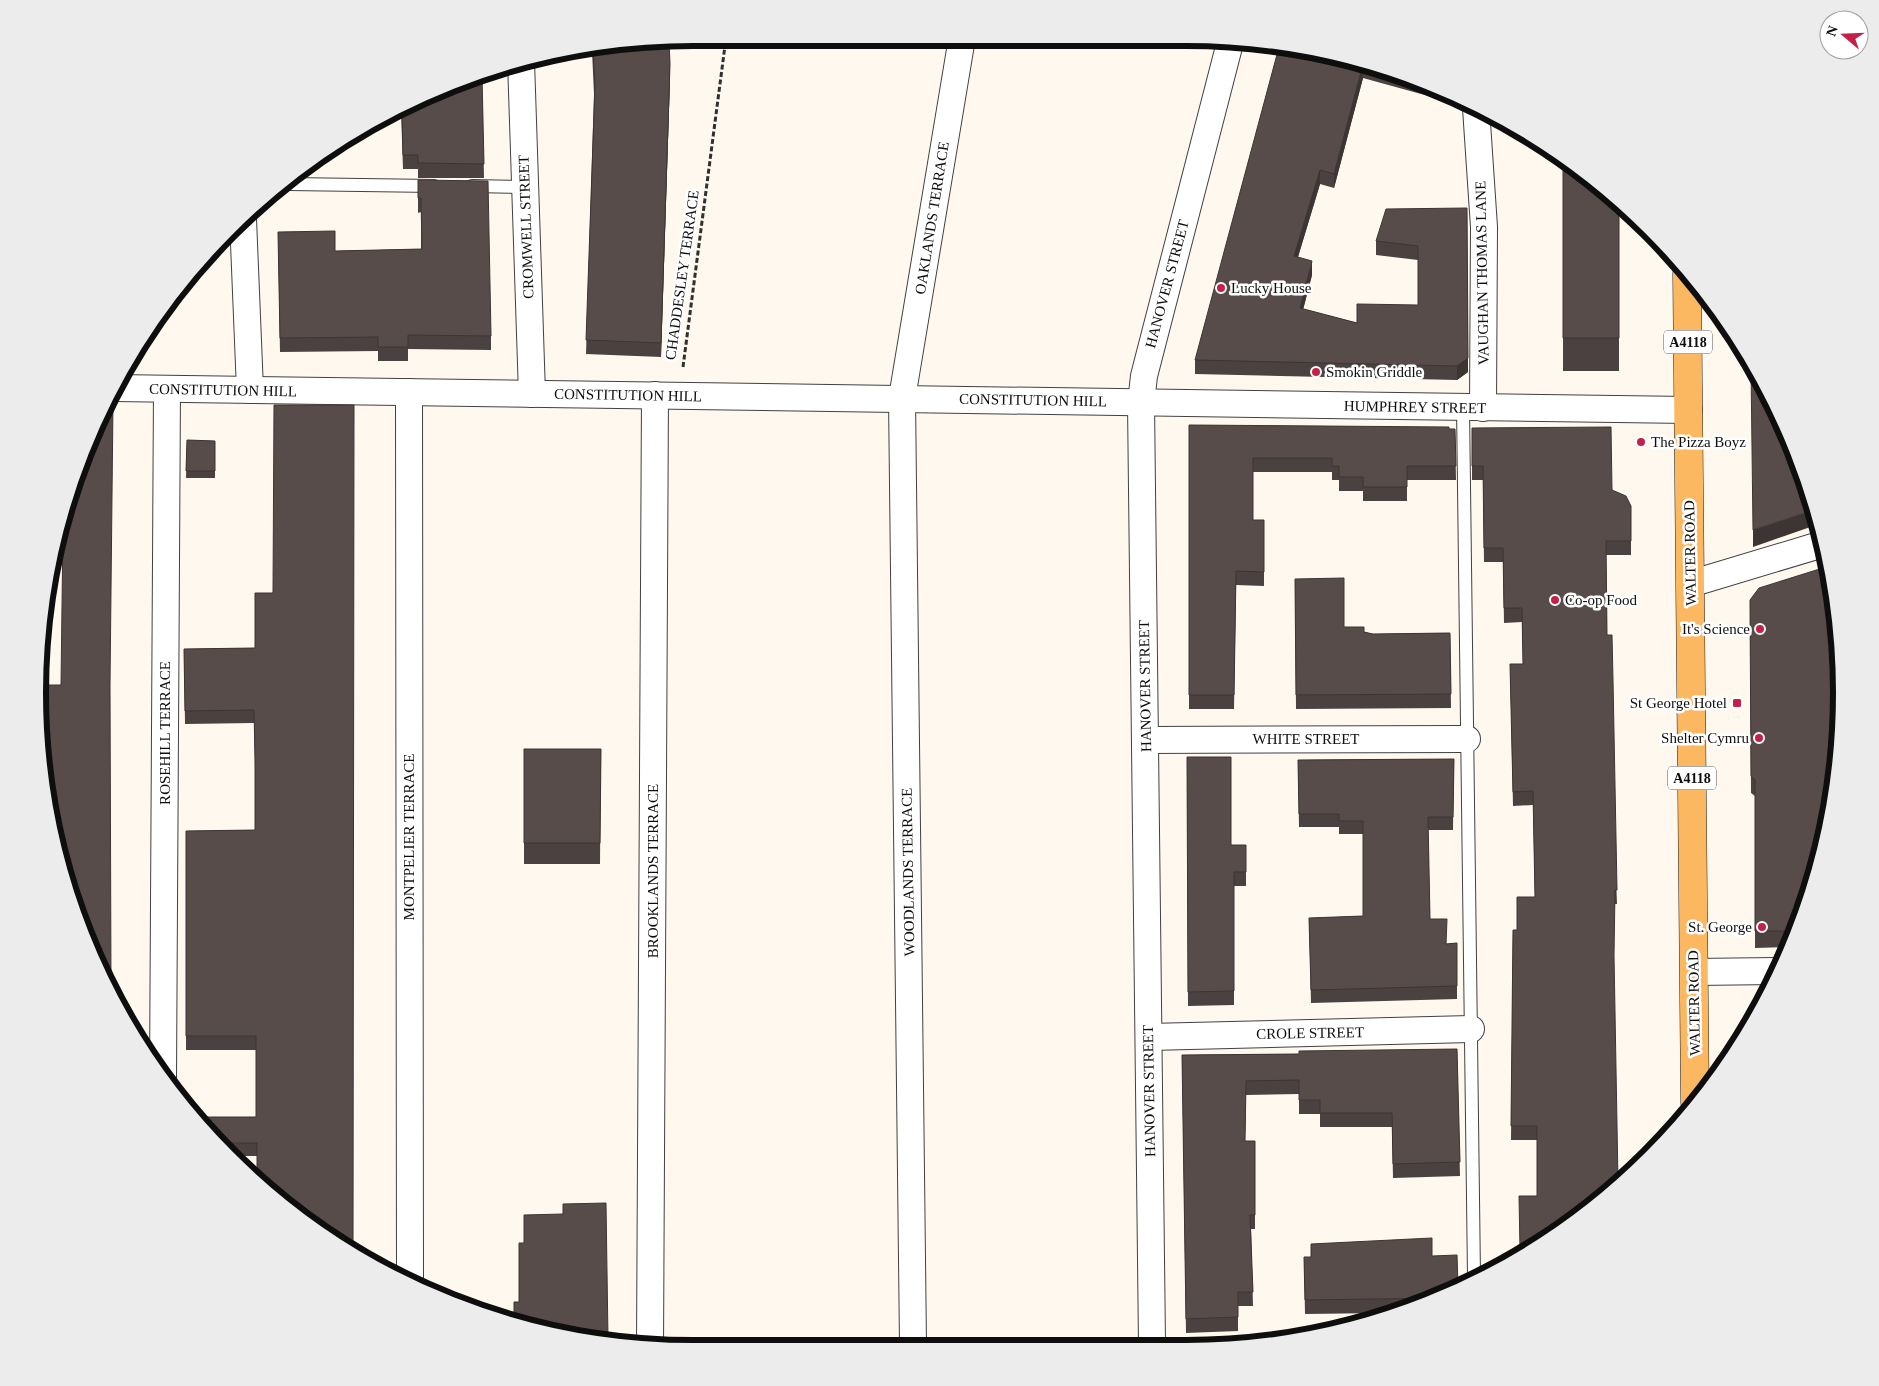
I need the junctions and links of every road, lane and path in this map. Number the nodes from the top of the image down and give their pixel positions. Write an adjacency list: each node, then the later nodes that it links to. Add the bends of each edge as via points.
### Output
1 (725, 46): 10 (path, CHADDESLEY TERRACE, via 683,368)
2 (961, 46): 17 (street, OAKLANDS TERRACE)
3 (1229, 48): 18 (street, HANOVER STREET, via 1144,376)
4 (520, 70): 7 (street, CROMWELL STREET)
5 (1476, 115): 19 (street, VAUGHAN THOMAS LANE, via 1484,227)
6 (294, 184): 7 (lane)
7 (525, 187): 15 (street, CROMWELL STREET)
8 (243, 229): 13 (street)
9 (1687, 285): 20 (main road, WALTER ROAD / A4118)
10 (674, 368)
11 (123, 388): 12 (street, CONSTITUTION HILL)
12 (166, 389): 13 (street, CONSTITUTION HILL); 29 (street, ROSEHILL TERRACE)
13 (250, 390): 14 (street, CONSTITUTION HILL)
14 (409, 392): 15 (street, CONSTITUTION HILL); 32 (street, MONTPELIER TERRACE)
15 (532, 394): 16 (street, CONSTITUTION HILL)
16 (655, 395): 17 (street, CONSTITUTION HILL); 33 (street, BROOKLANDS TERRACE)
17 (902, 398): 18 (street, CONSTITUTION HILL); 34 (street, WOODLANDS TERRACE)
18 (1142, 403): 19 (street, HUMPHREY STREET); 24 (street, HANOVER STREET)
19 (1473, 408): 20 (street, HUMPHREY STREET); 23 (lane)
20 (1689, 410): 22 (main road, WALTER ROAD / A4118)
21 (1815, 546): 22 (street)
22 (1690, 584): 26 (main road, WALTER ROAD / A4118)
23 (1467, 739): 24 (street, WHITE STREET); 27 (lane)
24 (1145, 740): 28 (street, HANOVER STREET)
25 (1770, 971): 26 (street)
26 (1694, 972): 30 (main road, WALTER ROAD / A4118)
27 (1471, 1029): 28 (street, CROLE STREET); 31 (lane)
28 (1149, 1037): 35 (street, HANOVER STREET)
29 (163, 1063)
30 (1696, 1091)
31 (1474, 1272)
32 (410, 1274)
33 (650, 1338)
34 (913, 1340)
35 (1152, 1340)

